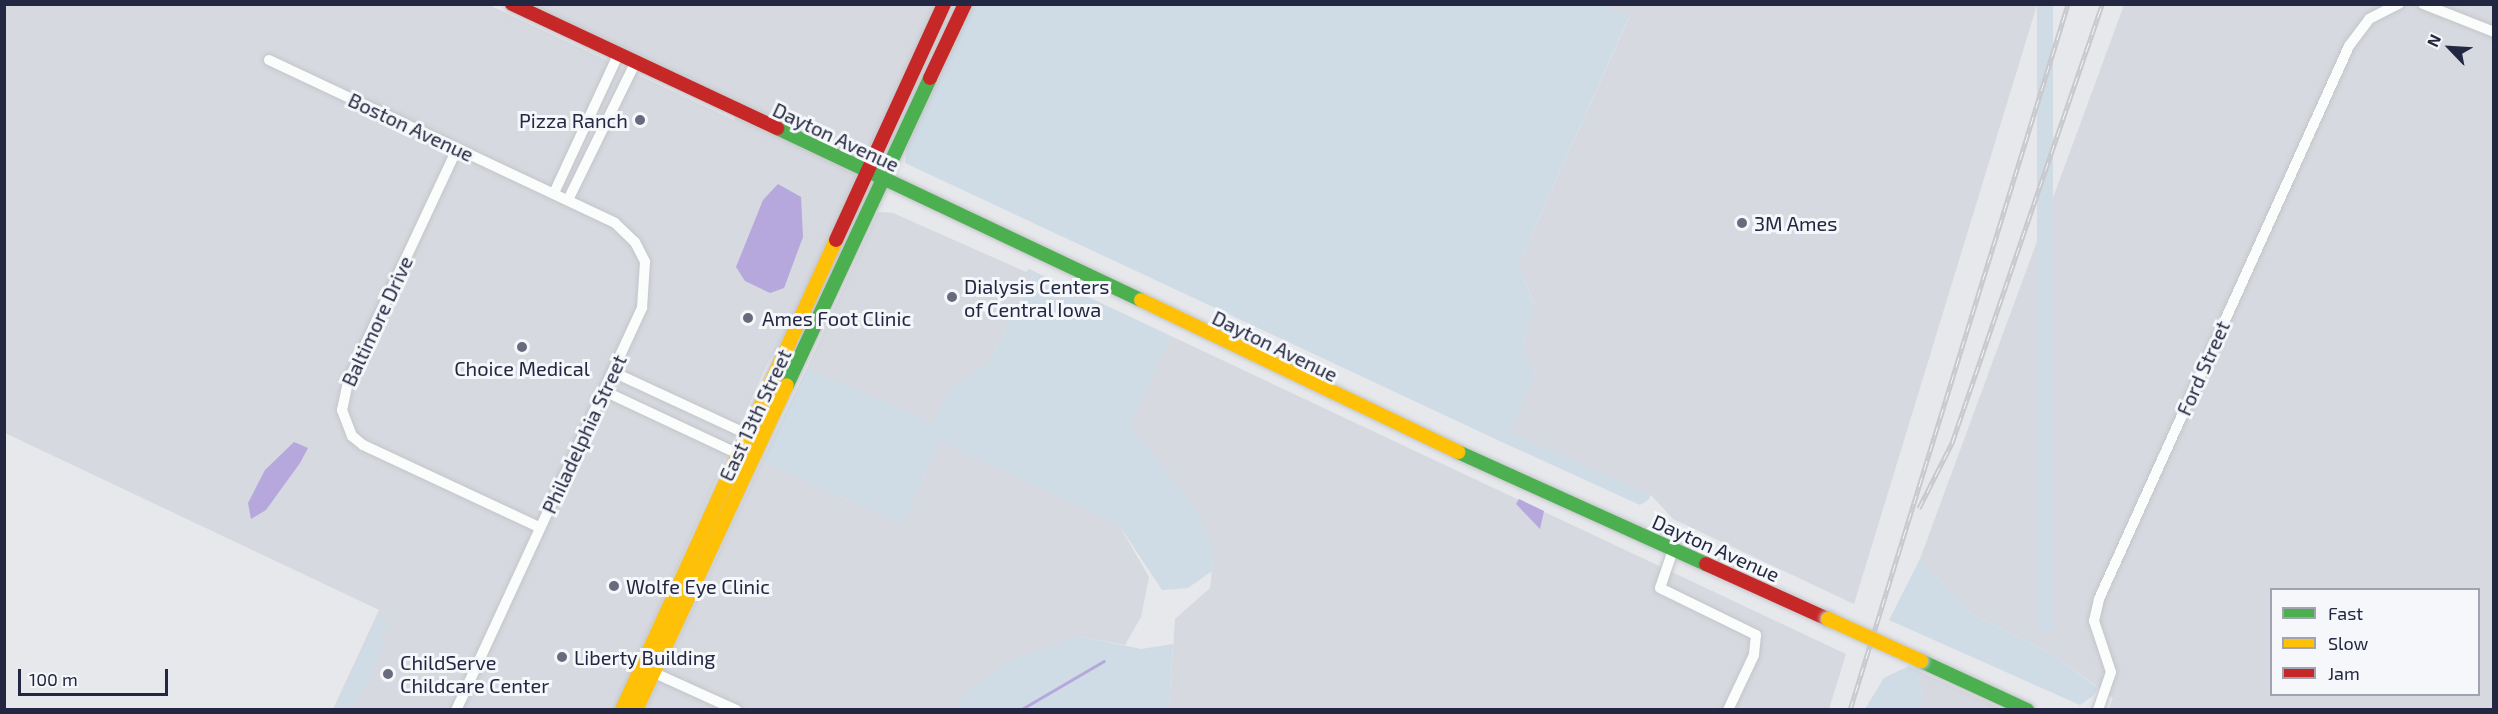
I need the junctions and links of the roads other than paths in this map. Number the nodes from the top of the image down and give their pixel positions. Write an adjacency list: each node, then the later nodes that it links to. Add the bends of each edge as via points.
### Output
1 (512, 4): 7 (main road, Dayton Avenue)
2 (945, 4): 11 (main road, East 13th Street)
3 (965, 4): 12 (main road, East 13th Street)
4 (2399, 4): 30 (street, Ford Street, via 2379,12 2359,31 2099,598 2094,621 2111,672)
5 (2423, 4): 6 (street)
6 (2493, 32)
7 (618, 55): 9 (main road, Dayton Avenue); 13 (street)
8 (269, 60): 10 (street, Boston Avenue)
9 (635, 63): 11 (main road, Dayton Avenue); 14 (street)
10 (458, 148): 13 (street, Boston Avenue); 21 (street, Baltimore Drive, via 348,382 342,410 352,436 363,445)
11 (868, 174): 12 (main road, Dayton Avenue); 17 (main road, East 13th Street)
12 (885, 182): 18 (main road, East 13th Street); 22 (main road, Dayton Avenue, via 1113,286 1299,380)
13 (554, 193): 14 (street, Philadelphia Street)
14 (568, 200): 15 (street, Philadelphia Street, via 615,223 635,242 645,262 647,294)
15 (613, 372): 16 (street, Philadelphia Street); 17 (street)
16 (604, 391): 19 (street); 21 (street, Philadelphia Street)
17 (748, 435): 18 (street); 19 (main road, East 13th Street)
18 (764, 442): 20 (main road, East 13th Street)
19 (739, 454): 20 (street); 23 (main road, East 13th Street)
20 (755, 461): 23 (main road, East 13th Street)
21 (539, 527): 24 (street, Philadelphia Street)
22 (1673, 550): 28 (street, via 1660,588 1756,635 1754,655); 29 (main road, Dayton Avenue, bridge)
23 (648, 670): 25 (main road, East 13th Street); 26 (main road, East 13th Street); 27 (street)
24 (456, 710)
25 (622, 710)
26 (636, 710)
27 (736, 710)
28 (1728, 710)
29 (2027, 710)
30 (2098, 710)

